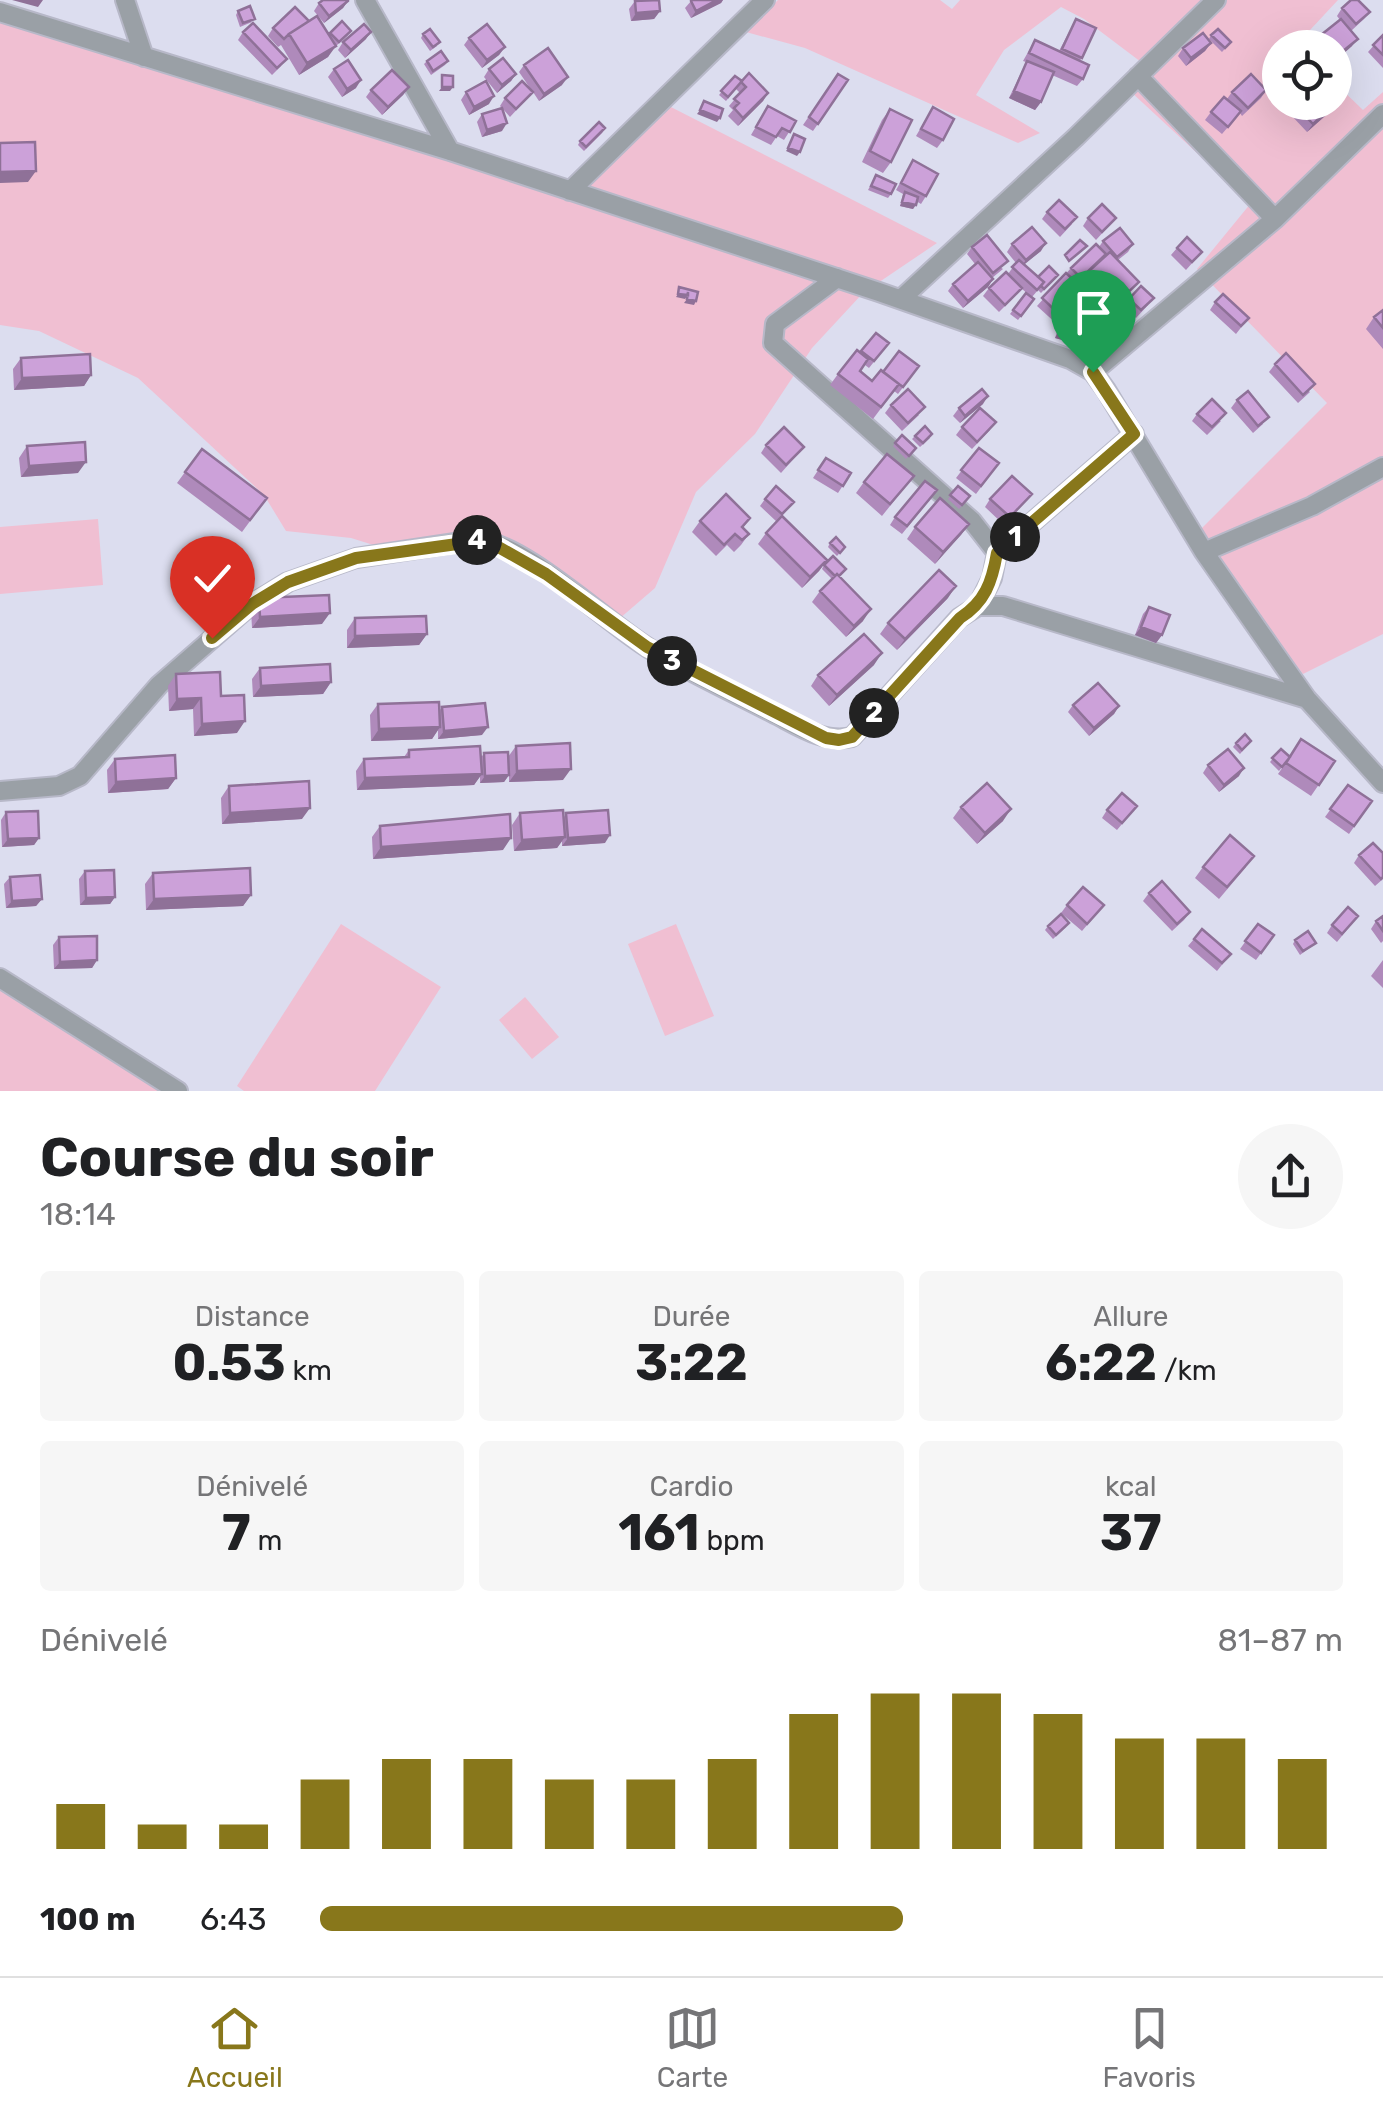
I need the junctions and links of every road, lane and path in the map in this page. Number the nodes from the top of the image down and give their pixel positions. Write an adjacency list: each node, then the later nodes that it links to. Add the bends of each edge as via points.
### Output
1 (125, 0): 6 (street)
2 (364, 0): 9 (street)
3 (766, 0): 10 (street)
4 (1216, 0): 7 (street)
5 (0, 12): 6 (street)
6 (144, 57): 9 (street)
7 (1138, 76): 11 (street); 13 (street)
8 (1383, 114): 11 (street)
9 (450, 151): 10 (street)
10 (570, 191): 12 (street)
11 (1275, 219): 14 (street)
12 (837, 278): 13 (street); 18 (street, via 775,324 773,343 972,521)
13 (901, 299): 14 (street)
14 (1093, 372): 15 (street)
15 (1134, 434): 17 (street); 18 (street)
16 (1383, 467): 17 (street)
17 (1204, 552): 20 (street)
18 (997, 553): 19 (street)
19 (978, 606): 20 (street, via 1003,606); 22 (street, via 852,737 839,740 647,647 486,540 356,558 288,582 252,604 159,685 80,776 58,786)
20 (1307, 699): 21 (street)
21 (1383, 783)
22 (0, 791)
23 (0, 978): 24 (street)
24 (166, 1088)

